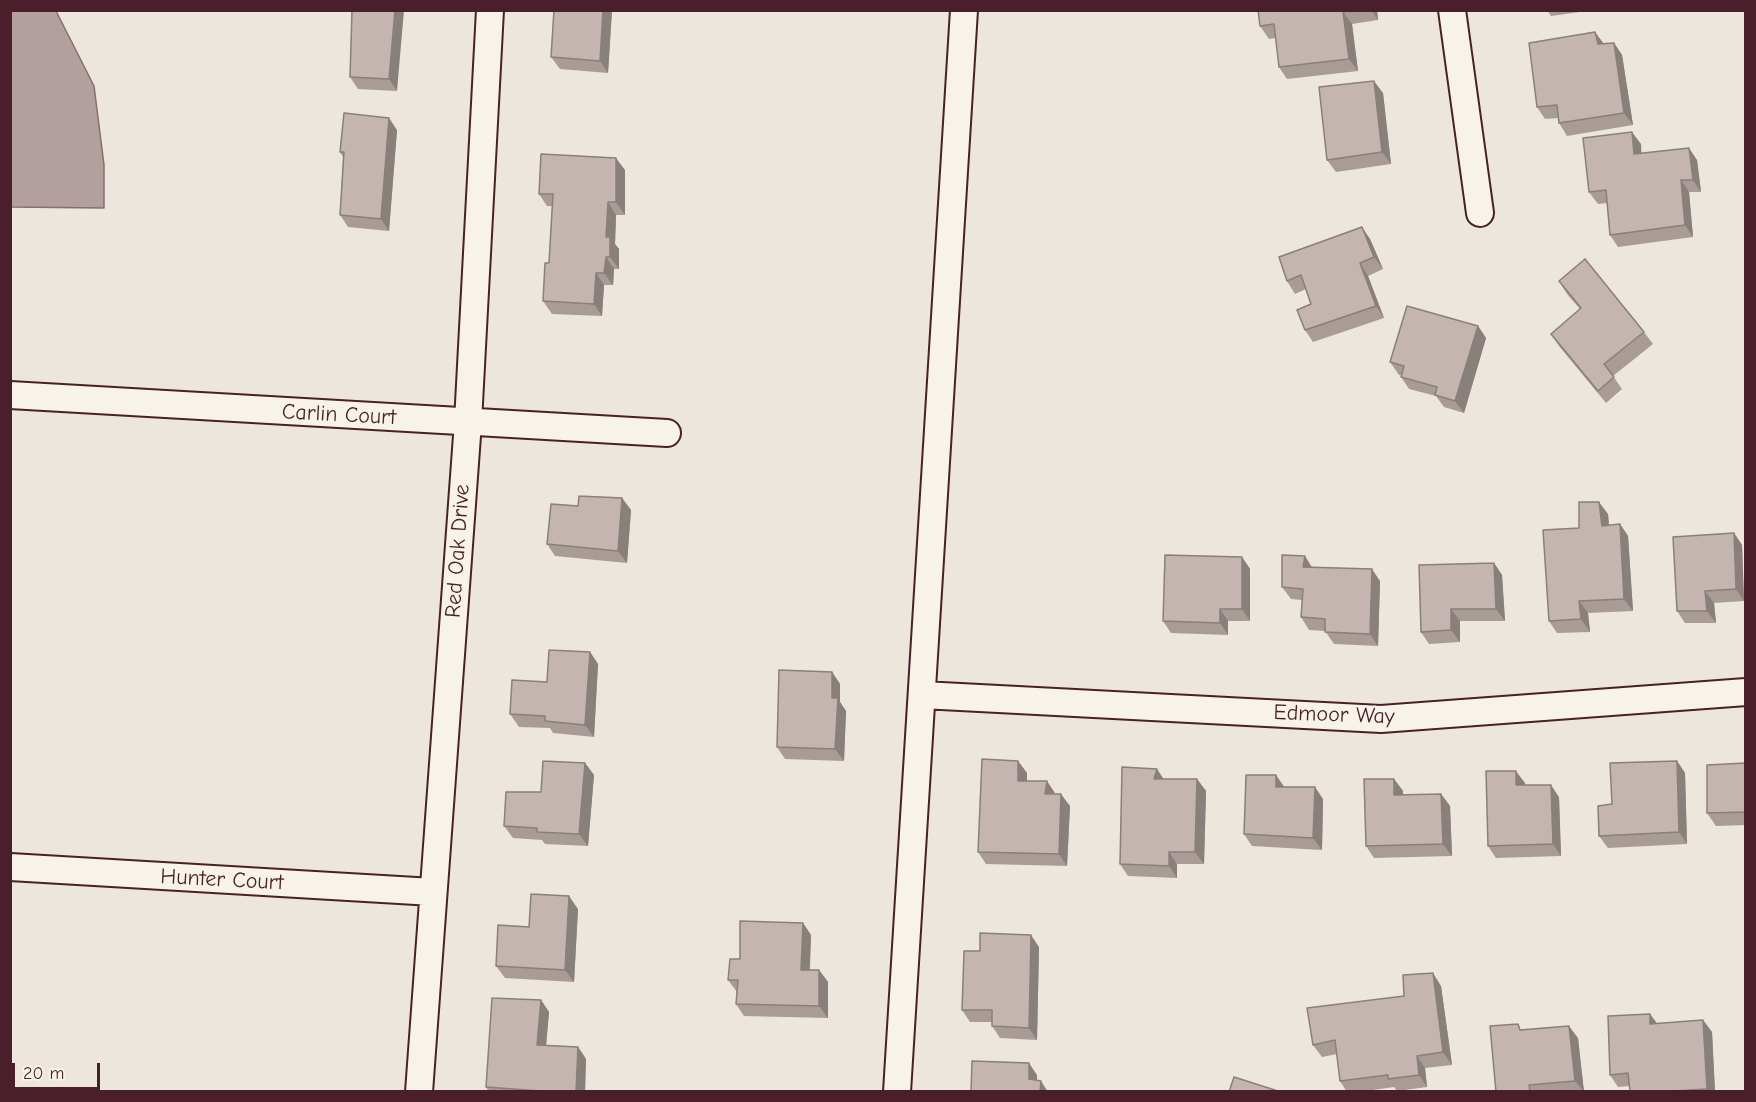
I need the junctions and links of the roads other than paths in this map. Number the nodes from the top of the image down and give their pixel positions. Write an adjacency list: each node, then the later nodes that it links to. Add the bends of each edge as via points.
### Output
1 (490, 10): 6 (street, Red Oak Drive)
2 (964, 10): 9 (street)
3 (1452, 10): 4 (street)
4 (1480, 213)
5 (10, 395): 6 (street, Carlin Court)
6 (468, 422): 7 (street, Carlin Court); 11 (street, Red Oak Drive)
7 (667, 433)
8 (1746, 692): 9 (street, Edmoor Way, via 1381,719)
9 (922, 695): 13 (street)
10 (10, 867): 11 (street, Hunter Court)
11 (433, 892): 12 (street, Red Oak Drive)
12 (419, 1092)
13 (897, 1092)

